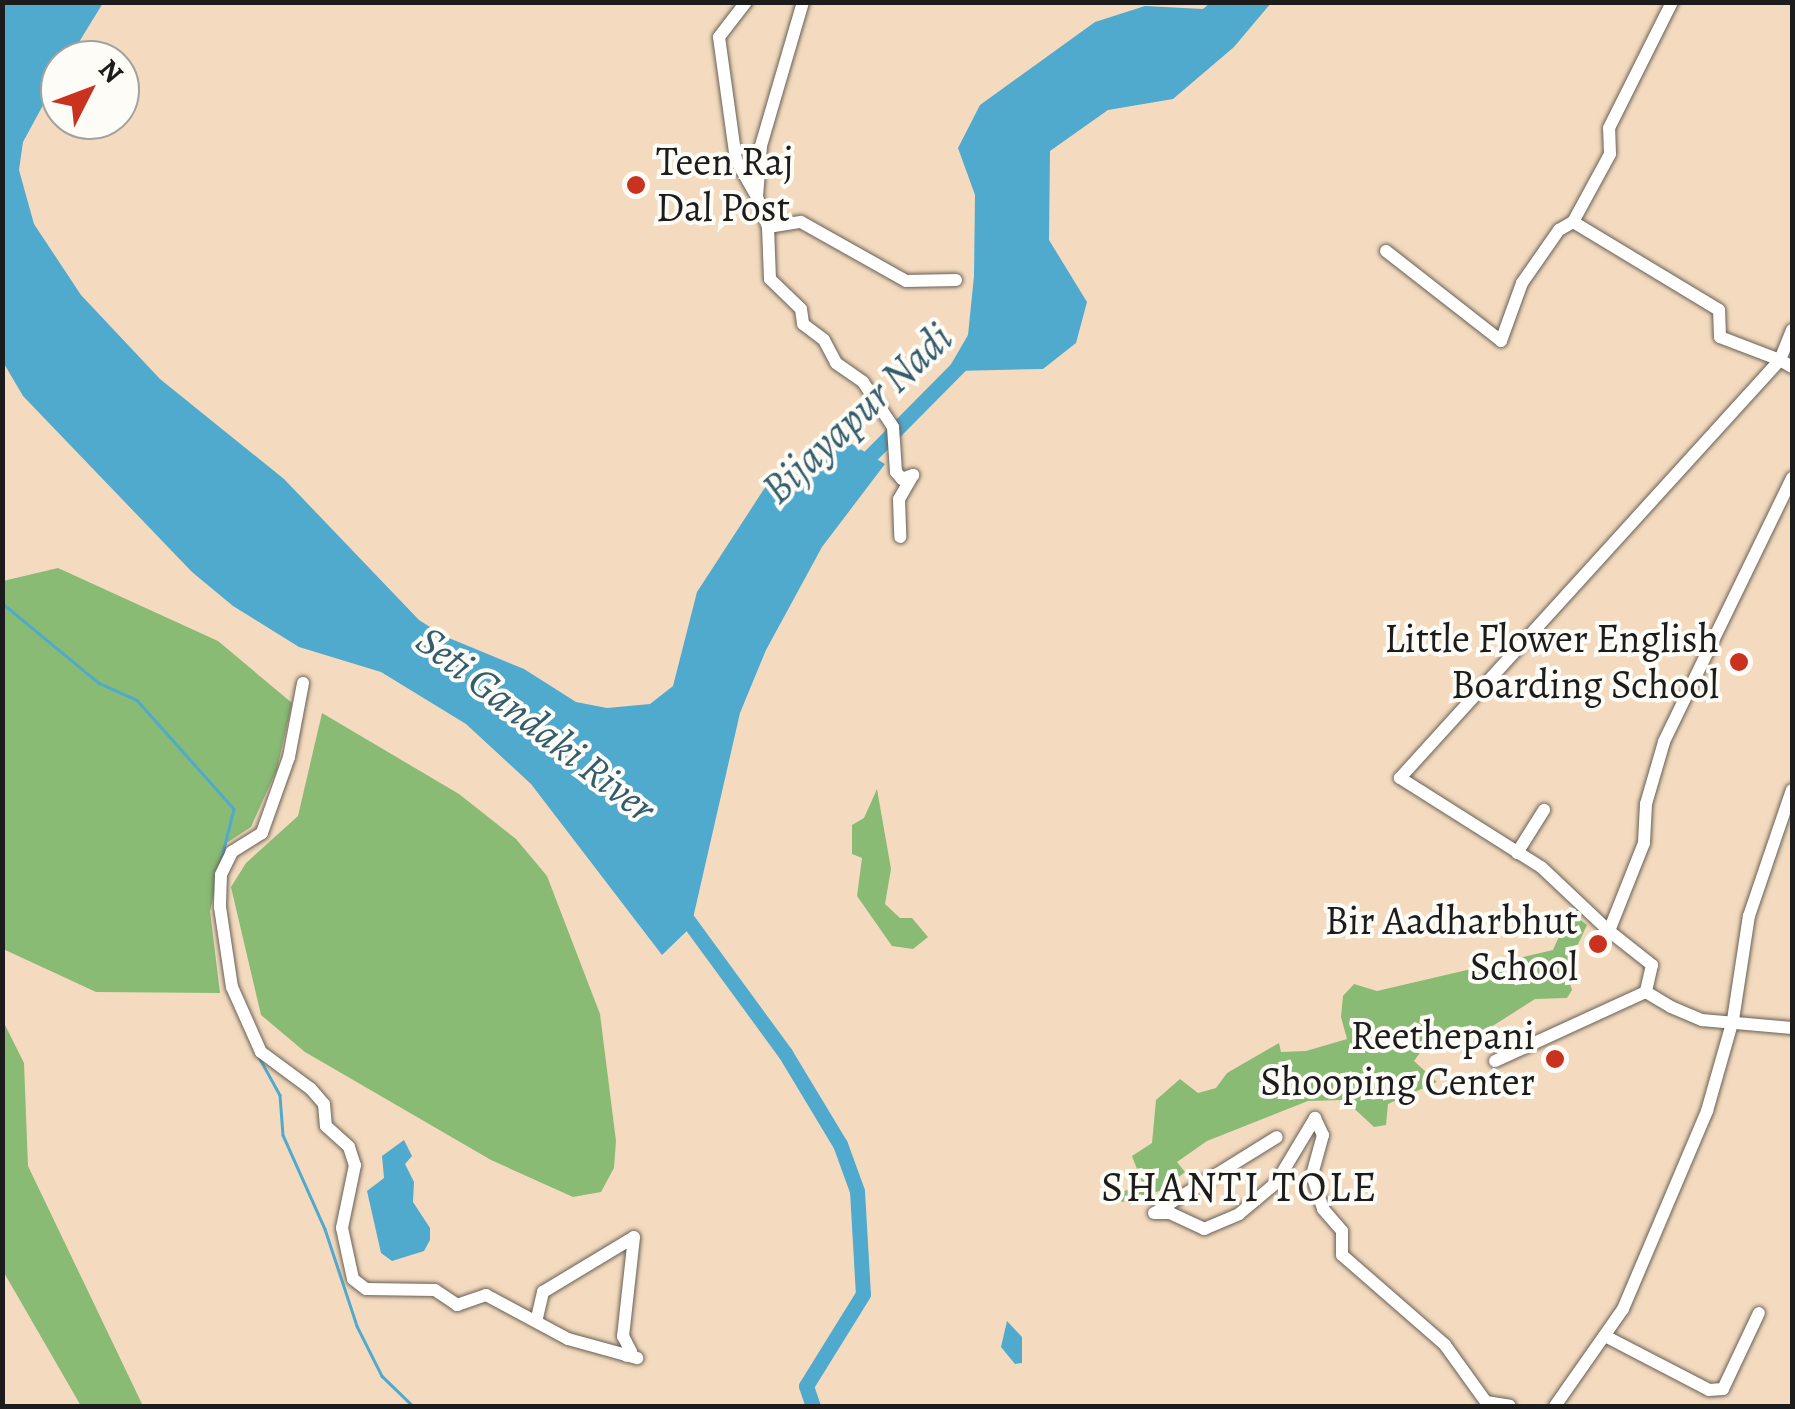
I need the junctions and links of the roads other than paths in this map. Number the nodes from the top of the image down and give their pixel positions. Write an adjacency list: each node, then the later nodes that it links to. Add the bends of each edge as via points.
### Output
1 (746, 2): 4 (street, via 721,26 719,37 736,160)
2 (803, 2): 4 (street, via 761,146)
3 (1672, 2): 5 (street, via 1608,128 1610,154)
4 (757, 197): 6 (street)
5 (1573, 222): 7 (street, via 1559,230 1522,284 1500,342); 10 (street, via 1719,310 1720,337)
6 (768, 227): 8 (street, via 801,222 906,281); 12 (street, via 770,278 800,309 803,324 824,340 836,364 863,382 892,427 896,472 902,479 913,476 899,498)
7 (1386, 251)
8 (956, 280)
9 (1792, 330): 10 (street)
10 (1786, 363): 16 (street, via 1400,778)
11 (1792, 478): 17 (street, via 1664,742 1646,804 1644,842)
12 (900, 536)
13 (303, 682): 24 (street, via 290,757 262,832 232,852 221,876 232,986 246,1026 260,1052 324,1104 326,1126 349,1147 354,1165 342,1228 352,1280 366,1288 435,1290 457,1306 486,1296)
14 (1792, 790): 19 (street, via 1749,916)
15 (1544, 810): 16 (street)
16 (1518, 853): 17 (street)
17 (1609, 931): 18 (street, via 1652,965)
18 (1646, 992): 19 (street, via 1702,1020); 21 (street)
19 (1733, 1020): 20 (street); 25 (street, via 1708,1110 1635,1285)
20 (1792, 1028)
21 (1495, 1061)
22 (1277, 1137): 26 (street, via 1154,1214 1170,1212 1185,1226 1204,1230 1239,1214 1276,1183 1315,1118 1323,1136 1312,1175 1324,1210 1342,1231 1342,1255 1445,1345 1486,1402)
23 (1759, 1314): 25 (street, via 1723,1389 1709,1390)
24 (537, 1318): 24 (street, via 543,1292 634,1237 623,1336 631,1357 568,1339)
25 (1605, 1336): 27 (street)
26 (1510, 1406)
27 (1555, 1406)

